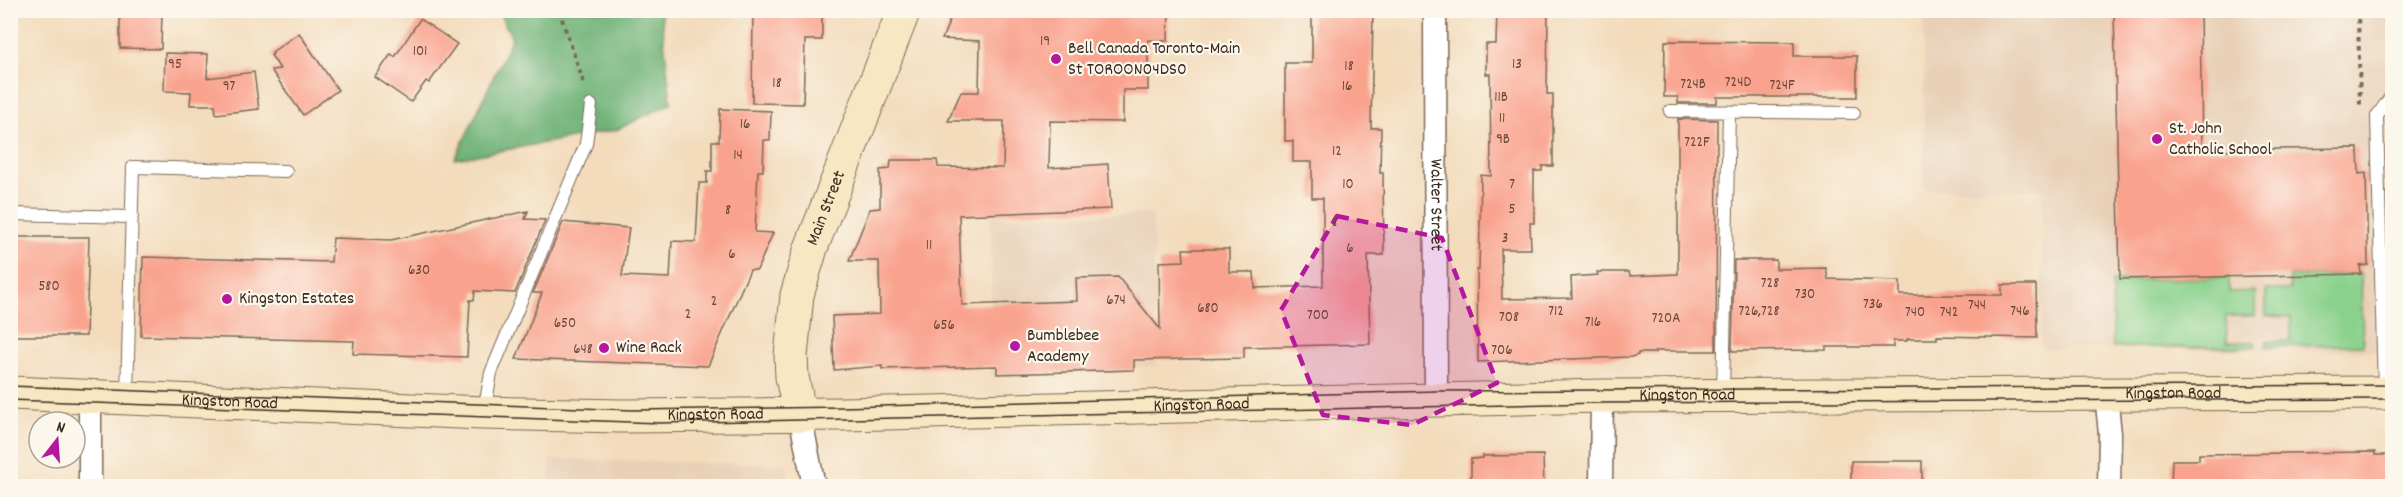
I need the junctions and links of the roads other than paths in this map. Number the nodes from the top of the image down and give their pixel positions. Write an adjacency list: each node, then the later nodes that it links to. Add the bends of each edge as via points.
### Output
1 (904, 10): 20 (main road, Main Street, via 811,248 797,295 791,356)
2 (1435, 10): 18 (street, Walter Street)
3 (2392, 95): 12 (lane, via 2377,116)
4 (591, 105): 19 (lane, via 586,144 491,373)
5 (1670, 111): 6 (lane)
6 (1729, 112): 7 (lane); 16 (lane)
7 (1854, 113)
8 (286, 171): 10 (lane, via 133,167)
9 (10, 214): 10 (lane)
10 (132, 217): 17 (lane)
11 (10, 393): 14 (main road, Kingston Road)
12 (2388, 393): 13 (main road, Kingston Road)
13 (2106, 394): 16 (main road, Kingston Road); 24 (street)
14 (90, 396): 17 (main road, Kingston Road); 21 (street)
15 (1602, 396): 16 (main road, Kingston Road); 18 (main road, Kingston Road); 23 (street)
16 (1723, 396)
17 (126, 397): 19 (main road, Kingston Road)
18 (1436, 400): 20 (main road, Kingston Road)
19 (483, 413): 20 (main road, Kingston Road)
20 (800, 415): 22 (street)
21 (90, 486)
22 (814, 486)
23 (1601, 486)
24 (2109, 486)

